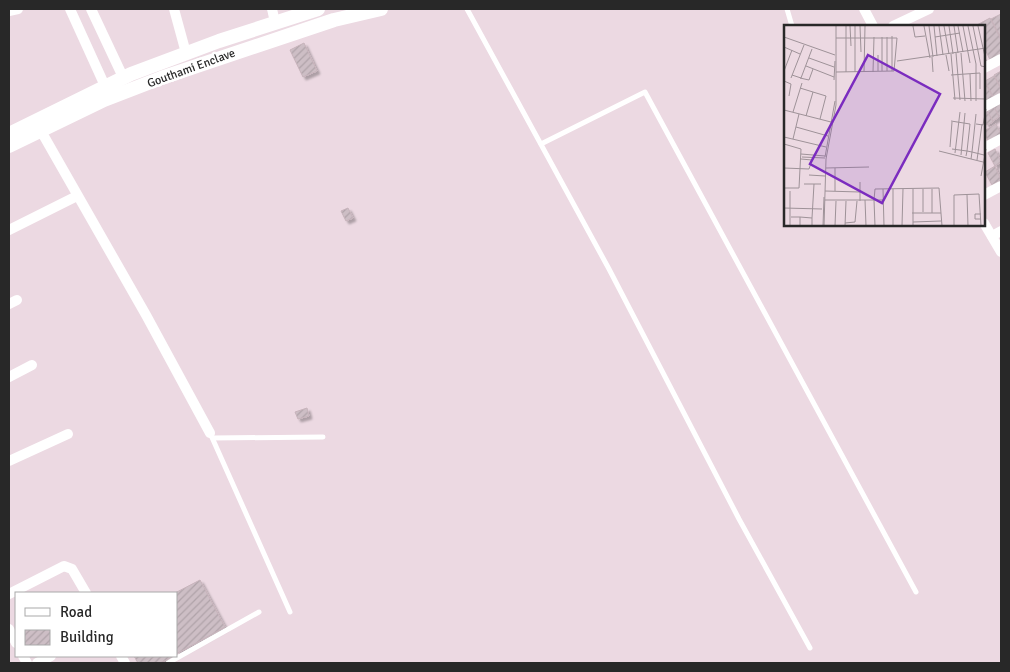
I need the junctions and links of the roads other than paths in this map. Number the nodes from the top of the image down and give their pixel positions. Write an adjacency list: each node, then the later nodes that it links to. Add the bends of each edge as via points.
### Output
1 (18, 9): 11 (street)
2 (70, 9): 20 (street)
3 (91, 9): 19 (street)
4 (174, 9): 16 (street)
5 (318, 9): 12 (street, Gouthami Enclave)
6 (380, 9): 23 (street, Gouthami Enclave, via 334,20 161,78 104,100)
7 (466, 9): 26 (lane)
8 (787, 9): 13 (lane)
9 (864, 9): 14 (street)
10 (929, 9): 15 (street)
11 (9, 11)
12 (274, 15): 16 (street, Gouthami Enclave)
13 (792, 25)
14 (872, 25)
15 (895, 25)
16 (186, 52): 19 (street, Gouthami Enclave)
17 (1001, 59): 18 (street)
18 (985, 67)
19 (123, 77): 20 (street, Gouthami Enclave)
20 (105, 86): 24 (street, Gouthami Enclave)
21 (1001, 98): 22 (street)
22 (985, 106)
23 (41, 132): 27 (street, Gouthami Enclave); 31 (street)
24 (9, 134)
25 (1001, 139): 28 (street)
26 (541, 144): 44 (lane, via 645,92); 50 (lane)
27 (9, 146)
28 (985, 147)
29 (1001, 186): 30 (street)
30 (985, 194)
31 (78, 196): 33 (street); 40 (street)
32 (985, 224): 35 (street)
33 (9, 230)
34 (1001, 231): 35 (street)
35 (992, 236): 36 (street)
36 (1001, 252)
37 (32, 365): 38 (street)
38 (9, 377)
39 (68, 434): 42 (street)
40 (212, 435): 41 (lane); 47 (lane)
41 (323, 437)
42 (9, 461)
43 (85, 592): 45 (street, via 72,569 64,566)
44 (916, 592)
45 (9, 594)
46 (259, 612): 53 (lane)
47 (290, 612)
48 (9, 630): 49 (street)
49 (15, 641)
50 (810, 648)
51 (49, 657): 52 (street)
52 (37, 663)
53 (168, 663)

